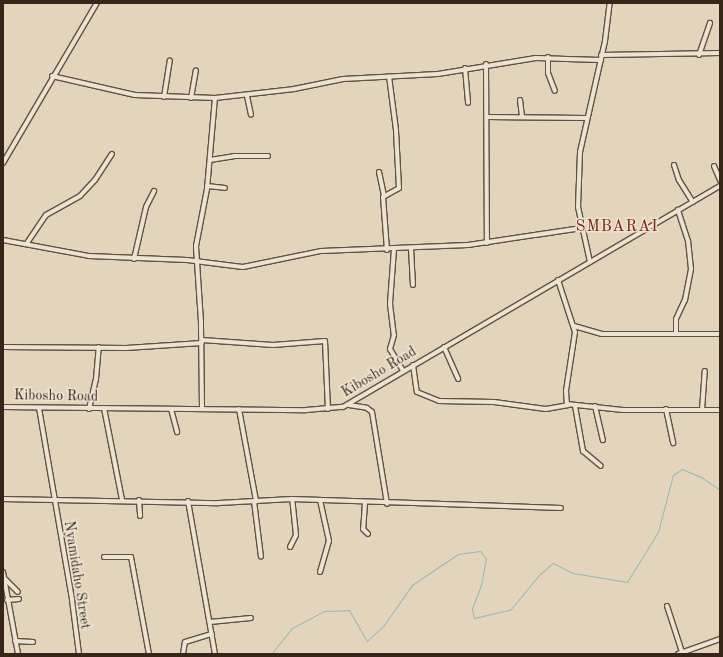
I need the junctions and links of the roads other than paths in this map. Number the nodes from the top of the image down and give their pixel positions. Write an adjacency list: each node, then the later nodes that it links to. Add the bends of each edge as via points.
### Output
1 (97, 3): 12 (street)
2 (610, 3): 7 (street)
3 (710, 23): 5 (street)
4 (720, 53): 5 (street)
5 (699, 55): 7 (street)
6 (548, 57): 7 (street); 9 (street); 14 (street, via 548,73)
7 (601, 58): 24 (street)
8 (170, 60): 16 (street)
9 (486, 64): 10 (street); 22 (street)
10 (465, 68): 13 (street, via 428,75); 20 (street)
11 (196, 70): 17 (street)
12 (52, 76): 16 (street, via 123,94); 28 (street)
13 (389, 76): 15 (street, via 343,79); 37 (street, via 396,130 399,188 398,191)
14 (555, 91)
15 (247, 96): 18 (street); 21 (street)
16 (164, 97): 17 (street)
17 (191, 98): 18 (street)
18 (215, 98): 27 (street)
19 (520, 100): 23 (street)
20 (468, 103)
21 (251, 115)
22 (487, 117): 23 (street); 42 (street)
23 (522, 117): 24 (street)
24 (586, 118): 40 (street, via 578,184)
25 (112, 154): 43 (street, via 95,180 80,196 46,215)
26 (268, 156): 27 (street, via 234,156)
27 (210, 160): 33 (street)
28 (3, 163)
29 (674, 166): 38 (street, via 679,180)
30 (714, 166): 32 (street)
31 (379, 172): 37 (street)
32 (720, 180)
33 (208, 186): 35 (street); 48 (street, via 197,240)
34 (720, 186): 38 (street, Kibosho Road)
35 (224, 188)
36 (154, 191): 47 (street, via 146,207)
37 (384, 196): 46 (street)
38 (693, 202): 39 (street, Kibosho Road)
39 (678, 210): 49 (street, Kibosho Road); 53 (street, via 689,246 691,269 685,300 676,319)
40 (582, 228): 42 (street); 49 (street)
41 (3, 240): 43 (street)
42 (487, 242): 44 (street)
43 (27, 243): 47 (street, via 89,256)
44 (411, 248): 45 (street); 51 (street)
45 (394, 249): 46 (street); 60 (street, via 390,304 394,335 390,349)
46 (387, 250): 48 (street, via 321,251 243,267)
47 (134, 259): 48 (street)
48 (197, 261): 55 (street)
49 (590, 262): 50 (street, Kibosho Road)
50 (558, 280): 52 (street); 58 (street, Kibosho Road)
51 (413, 285)
52 (574, 326): 53 (street, via 602,334); 64 (street, via 566,391)
53 (676, 334): 54 (street)
54 (720, 334)
55 (202, 341): 57 (street, via 126,348); 71 (street); 74 (street, via 274,345 325,341)
56 (3, 347): 57 (street)
57 (99, 347): 72 (street, via 96,379)
58 (444, 347): 59 (street, Kibosho Road); 62 (street)
59 (413, 365): 60 (street, Kibosho Road); 64 (street, via 417,392 439,401 494,402 546,409)
60 (403, 371): 63 (street, Kibosho Road)
61 (705, 371): 76 (street)
62 (458, 379)
63 (349, 405): 74 (street, Kibosho Road); 91 (street, via 367,408 372,412)
64 (569, 405): 65 (street)
65 (575, 406): 66 (street); 81 (street, via 583,451)
66 (595, 406): 75 (street, via 623,410); 79 (street)
67 (3, 407): 68 (street, Kibosho Road)
68 (39, 408): 72 (street, Kibosho Road); 83 (street, Nyamidaho Street)
69 (104, 408): 70 (street, Kibosho Road); 72 (street, Kibosho Road); 84 (street)
70 (172, 408): 71 (street, Kibosho Road); 78 (street)
71 (202, 408): 73 (street, Kibosho Road)
72 (89, 409)
73 (239, 409): 74 (street, Kibosho Road); 89 (street)
74 (328, 409)
75 (666, 409): 76 (street); 80 (street)
76 (702, 410): 77 (street)
77 (720, 410)
78 (177, 432)
79 (603, 440)
80 (673, 444)
81 (601, 466)
82 (3, 499): 83 (street)
83 (54, 499): 84 (street); 113 (street, Nyamidaho Street)
84 (122, 500): 85 (street)
85 (138, 500): 88 (street); 93 (street)
86 (292, 500): 87 (street); 89 (street); 95 (street, via 296,535)
87 (320, 500): 90 (street); 99 (street, via 329,541)
88 (188, 501): 89 (street); 106 (street)
89 (255, 501): 97 (street)
90 (365, 503): 91 (street); 94 (street, via 363,529)
91 (387, 504): 92 (street)
92 (561, 508)
93 (140, 516)
94 (368, 534)
95 (290, 547)
96 (104, 557): 114 (street, via 131,557)
97 (261, 557)
98 (3, 572): 100 (street)
99 (320, 572)
100 (4, 579): 101 (street); 102 (street)
101 (18, 592)
102 (7, 600): 103 (street); 109 (street)
103 (19, 600)
104 (667, 606): 111 (street)
105 (251, 618): 106 (street)
106 (210, 622): 107 (street)
107 (212, 634): 115 (street, via 185,642); 116 (street)
108 (720, 639): 111 (street)
109 (15, 641): 110 (street); 112 (street)
110 (33, 642)
111 (680, 653)
112 (18, 654)
113 (79, 654)
114 (149, 654)
115 (183, 654)
116 (215, 654)

